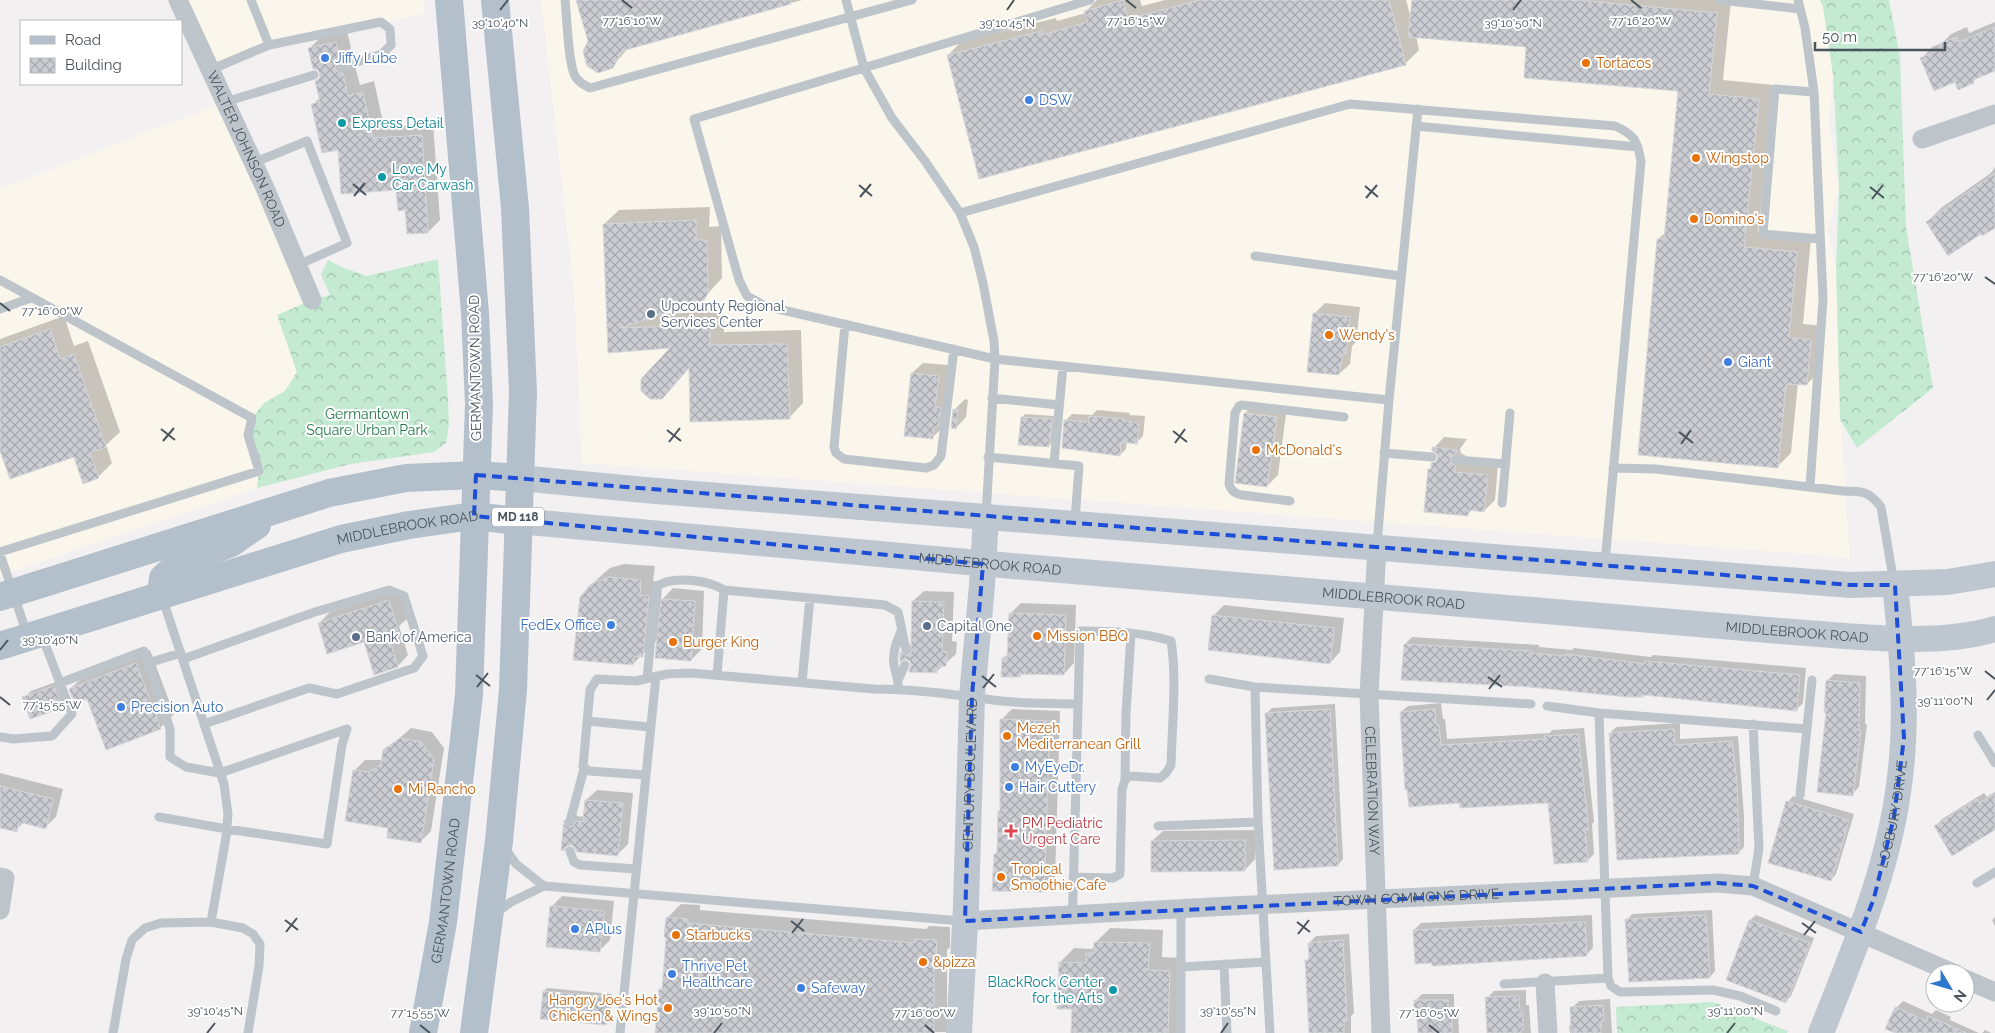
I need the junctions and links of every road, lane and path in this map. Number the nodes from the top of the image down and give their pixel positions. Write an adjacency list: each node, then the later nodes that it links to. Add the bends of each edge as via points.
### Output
1 (178, 0): 15 (street, WALTER JOHNSON ROAD)
2 (251, 0): 12 (lane)
3 (449, 0): 50 (main road, GERMANTOWN ROAD / MD 118, via 475,313 479,404)
4 (495, 0): 51 (main road, MD 118, via 515,208 523,392)
5 (566, 0): 11 (lane, via 574,76 590,88)
6 (846, 0): 11 (lane)
7 (912, 0): 11 (lane)
8 (1090, 0): 14 (lane)
9 (1720, 0): 10 (lane)
10 (1799, 5): 17 (lane)
11 (851, 17): 14 (lane)
12 (269, 45): 13 (lane, via 381,22 390,29 391,45 382,54); 15 (lane)
13 (341, 67)
14 (864, 68): 25 (lane, via 892,118); 34 (lane, via 694,119 739,280 747,296 765,306)
15 (210, 70): 18 (street, WALTER JOHNSON ROAD)
16 (314, 75): 18 (lane)
17 (1814, 92): 26 (lane); 26 (lane, via 1775,89 1763,234)
18 (225, 102): 24 (street, WALTER JOHNSON ROAD)
19 (1418, 109): 21 (lane); 23 (lane, via 1615,126 1630,133); 25 (lane, via 1350,104)
20 (1995, 114): 22 (street)
21 (1416, 126): 23 (lane); 29 (lane)
22 (1922, 139)
23 (1638, 147): 49 (lane, via 1641,161)
24 (253, 163): 28 (street, WALTER JOHNSON ROAD); 28 (lane, via 307,141 347,243)
25 (960, 213): 36 (lane, via 974,247)
26 (1820, 239): 52 (lane, via 1823,299)
27 (1256, 256): 29 (lane)
28 (298, 266): 32 (street, WALTER JOHNSON ROAD)
29 (1401, 276): 39 (lane)
30 (0, 280): 31 (lane)
31 (32, 298): 33 (lane); 61 (lane, via 252,418 248,435 259,471)
32 (312, 300)
33 (0, 309)
34 (845, 324): 35 (lane); 35 (lane, via 834,447 844,459 926,468 934,465 941,456)
35 (954, 349): 36 (lane)
36 (995, 359): 37 (lane); 38 (lane)
37 (1063, 366): 39 (lane); 40 (lane)
38 (992, 398): 40 (lane); 44 (lane)
39 (1389, 400): 43 (lane)
40 (1060, 405): 47 (lane)
41 (1510, 413): 48 (lane)
42 (1344, 417): 53 (lane, via 1239,406 1229,484 1231,490 1236,494)
43 (1384, 453): 45 (lane); 60 (lane)
44 (988, 457): 47 (lane); 57 (lane)
45 (1432, 457)
46 (1456, 460): 48 (lane)
47 (1054, 463): 59 (lane, via 1079,466)
48 (1506, 464): 54 (lane)
49 (1613, 468): 52 (lane, via 1656,469); 63 (lane)
50 (476, 475): 51 (main road); 55 (main road, via 406,478 329,493); 56 (main road, GERMANTOWN ROAD / MD 118)
51 (520, 478): 57 (main road); 58 (main road, MD 118)
52 (1810, 486): 65 (lane, via 1861,491 1874,497 1881,507)
53 (1290, 502)
54 (1502, 503)
55 (276, 510): 67 (main road, via 231,543 172,570 163,578); 68 (main road)
56 (474, 516): 58 (main road, MIDDLEBROOK ROAD); 67 (main road, MIDDLEBROOK ROAD, via 409,524 341,539); 146 (main road, GERMANTOWN ROAD / MD 118, via 469,695 443,922)
57 (986, 517): 59 (main road); 62 (main road, CENTURY BOULEVARD)
58 (518, 520): 62 (main road, MIDDLEBROOK ROAD); 114 (main road, MD 118, via 513,690)
59 (1074, 524): 60 (main road)
60 (1376, 547): 63 (main road); 69 (street, CELEBRATION WAY)
61 (0, 553): 68 (lane)
62 (983, 564): 69 (main road, MIDDLEBROOK ROAD); 91 (main road, CENTURY BOULEVARD)
63 (1605, 565): 65 (main road, via 1850,586)
64 (1995, 574): 65 (main road, via 1948,582)
65 (1895, 585): 75 (main road, LOCBURY DRIVE)
66 (724, 590): 70 (lane); 81 (lane); 82 (lane, via 708,583 679,580 663,581 656,587)
67 (161, 594): 74 (main road, MIDDLEBROOK ROAD); 78 (lane)
68 (7, 595): 74 (lane)
69 (1374, 597): 75 (main road, MIDDLEBROOK ROAD, via 1756,630); 90 (street, CELEBRATION WAY)
70 (810, 598): 71 (lane, via 885,605 898,612); 86 (lane)
71 (902, 629): 77 (lane); 83 (lane, via 895,645 894,666)
72 (1995, 629): 75 (main road, MIDDLEBROOK ROAD, via 1974,635)
73 (1131, 634): 92 (lane, via 1080,631); 107 (lane); 107 (lane, via 1171,641 1173,708 1170,765 1160,778 1129,776)
74 (34, 635): 76 (main road, MIDDLEBROOK ROAD); 87 (lane)
75 (1901, 639): 133 (main road, LOCBURY DRIVE, via 1904,714 1900,777 1885,858)
76 (0, 646)
77 (906, 650)
78 (182, 656): 79 (lane); 97 (lane); 97 (lane, via 389,590 404,596 423,656 414,668 337,694 309,688)
79 (148, 663): 87 (lane, via 144,651); 105 (lane, via 170,729 170,757 186,767)
80 (905, 665): 83 (lane)
81 (717, 675): 82 (lane, via 691,673); 86 (lane)
82 (652, 677): 96 (lane, via 636,681 597,679 590,690); 99 (lane)
83 (899, 678): 89 (lane)
84 (1209, 679): 88 (lane)
85 (1812, 680): 100 (lane)
86 (802, 682): 89 (lane)
87 (60, 683): 102 (lane, via 72,714 52,736)
88 (1255, 687): 90 (lane); 111 (lane)
89 (898, 689): 91 (lane)
90 (1369, 695): 93 (lane); 125 (street, CELEBRATION WAY)
91 (972, 696): 92 (lane); 131 (main road, CENTURY BOULEVARD)
92 (1078, 704): 119 (lane)
93 (1531, 704)
94 (1547, 706): 95 (lane)
95 (1599, 713): 98 (lane); 123 (lane)
96 (587, 721): 99 (lane); 104 (lane)
97 (204, 724): 105 (lane)
98 (1753, 724): 100 (lane); 122 (lane, via 1759,848)
99 (650, 727): 106 (lane)
100 (1807, 730): 108 (lane)
101 (1978, 735): 103 (lane)
102 (0, 737)
103 (1995, 763)
104 (584, 769): 106 (lane); 110 (lane)
105 (220, 773): 113 (lane, via 228,814); 113 (lane, via 347,729 327,844)
106 (645, 775): 116 (lane)
107 (1125, 780): 119 (lane, via 1122,789 1120,874 1113,878)
108 (1800, 796)
109 (159, 817): 113 (lane)
110 (570, 821)
111 (1258, 822): 112 (lane); 126 (lane)
112 (1158, 826)
113 (227, 830): 132 (lane)
114 (499, 841): 121 (lane, via 516,864); 130 (main road, MD 118)
115 (570, 851): 116 (lane, via 574,862 580,866)
116 (636, 870): 124 (lane)
117 (1995, 872): 120 (lane)
118 (0, 877): 128 (street, via 5,878)
119 (1073, 877): 129 (lane)
120 (1977, 883)
121 (544, 886): 124 (lane); 130 (lane, via 511,902)
122 (1753, 886): 123 (street, TOWN COMMONS DRIVE, via 1718,883); 133 (street, TOWN COMMONS DRIVE)
123 (1605, 890): 125 (street, TOWN COMMONS DRIVE); 138 (lane)
124 (633, 894): 131 (lane); 148 (lane)
125 (1376, 899): 126 (street, TOWN COMMONS DRIVE); 153 (street, CELEBRATION WAY)
126 (1262, 905): 127 (street, TOWN COMMONS DRIVE); 134 (lane)
127 (1181, 909): 129 (street, TOWN COMMONS DRIVE); 137 (lane)
128 (0, 910)
129 (1072, 915): 131 (street, TOWN COMMONS DRIVE)
130 (489, 918): 147 (main road, MD 118)
131 (965, 921): 149 (main road, CENTURY BOULEVARD)
132 (211, 922): 144 (lane, via 161,923 145,928 132,940); 145 (lane, via 243,928 260,944)
133 (1861, 932): 135 (street, TOWN COMMONS DRIVE); 155 (main road, LOCBURY DRIVE)
134 (1265, 962): 136 (lane); 152 (lane)
135 (1931, 963)
136 (1224, 964): 137 (lane); 151 (lane)
137 (1181, 966): 150 (lane)
138 (1608, 978): 139 (lane); 143 (lane, via 1611,986 1620,992 1713,990)
139 (1545, 982): 141 (lane); 154 (street)
140 (1975, 983): 142 (street)
141 (1504, 984)
142 (1995, 992)
143 (1776, 1010)
144 (113, 1033)
145 (248, 1033)
146 (423, 1033)
147 (474, 1033)
148 (620, 1033)
149 (959, 1033)
150 (1182, 1033)
151 (1227, 1033)
152 (1270, 1033)
153 (1381, 1033)
154 (1548, 1033)
155 (1821, 1033)

